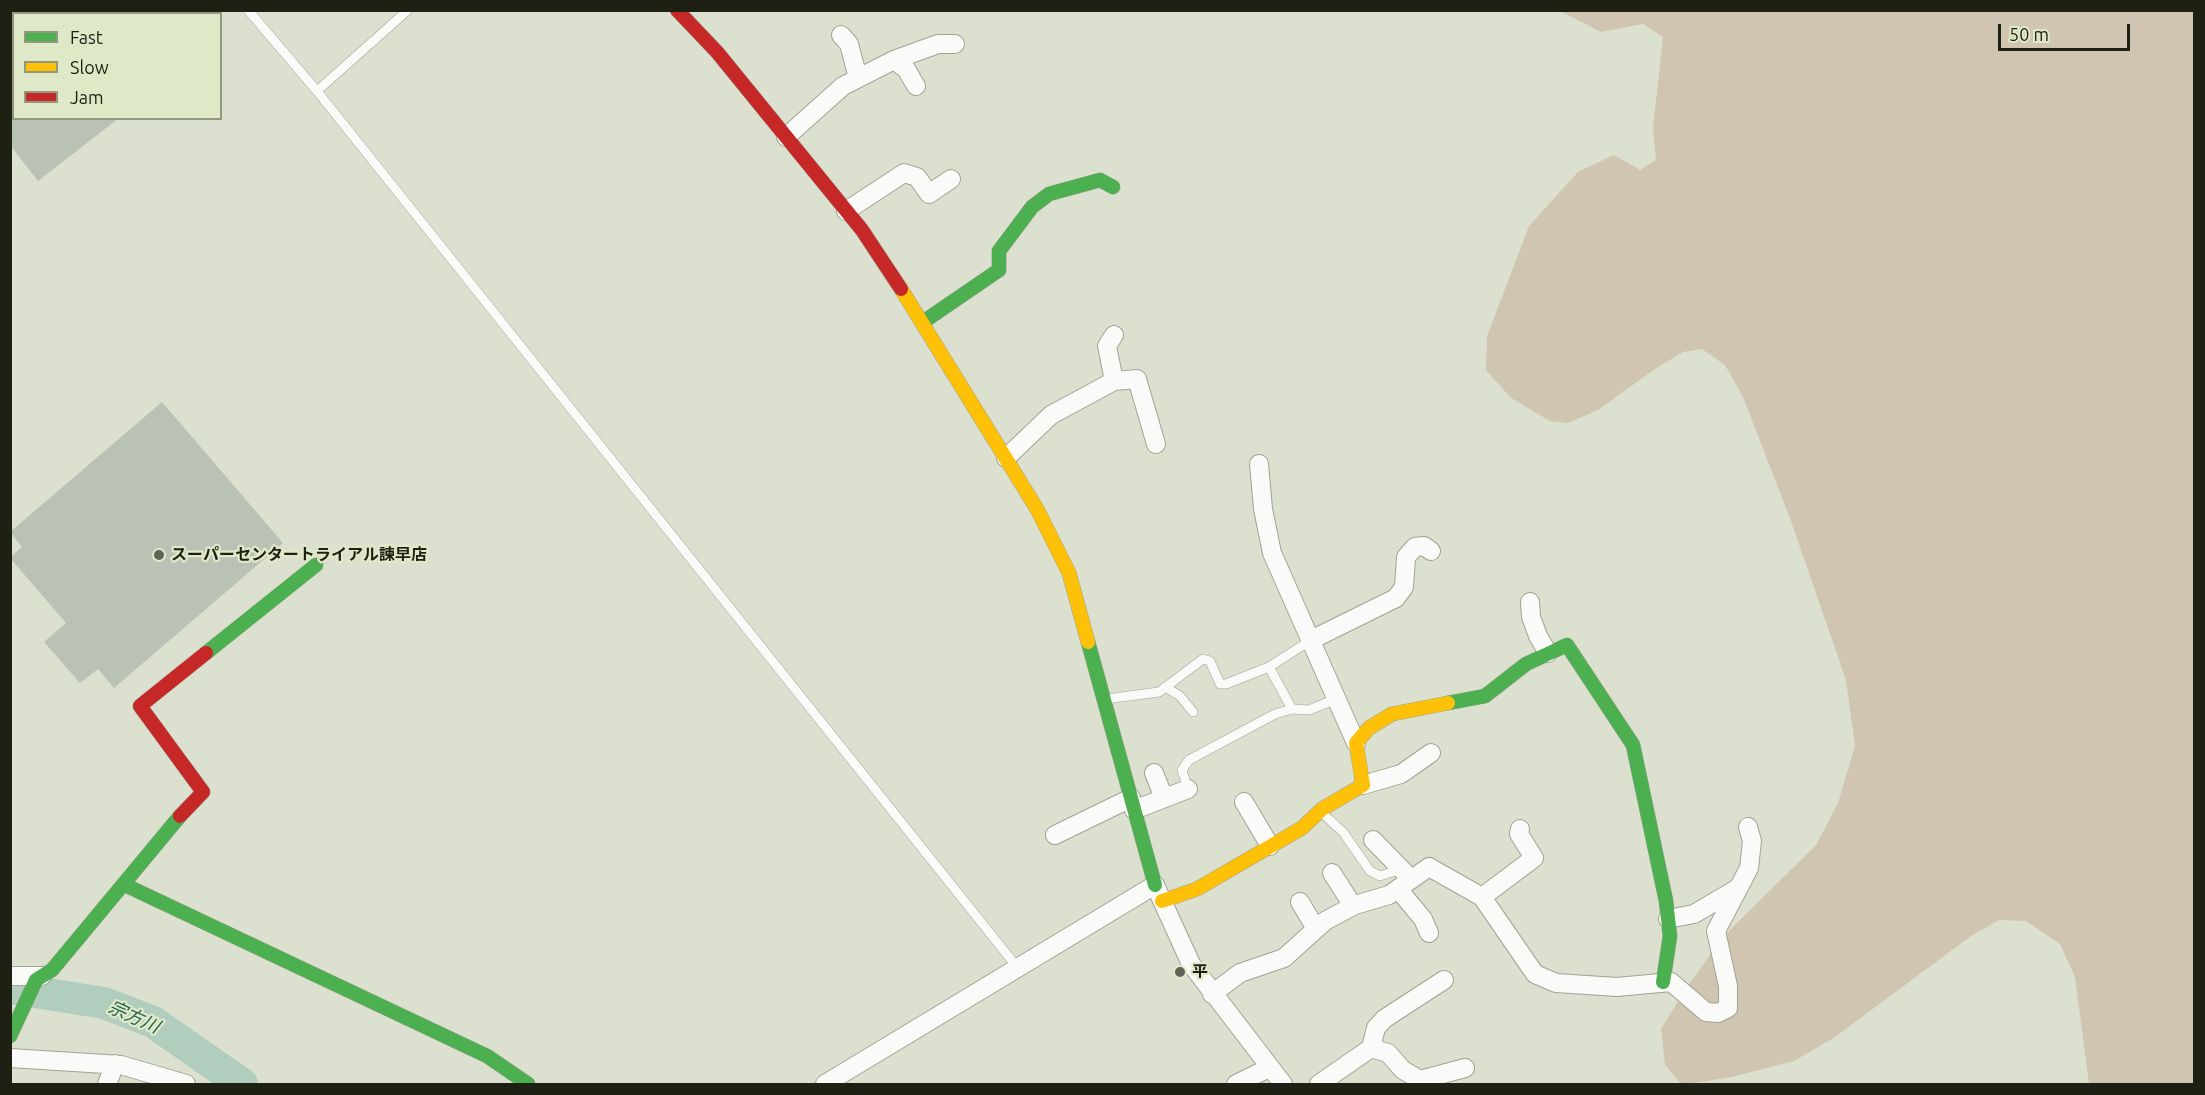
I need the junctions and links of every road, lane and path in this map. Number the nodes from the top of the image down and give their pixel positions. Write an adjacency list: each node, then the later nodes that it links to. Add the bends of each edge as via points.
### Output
1 (248, 10): 9 (lane)
2 (408, 10): 9 (lane)
3 (677, 10): 10 (street)
4 (841, 35): 7 (street, via 849,44)
5 (955, 44): 6 (street, via 938,44)
6 (894, 60): 7 (street); 8 (street, via 906,69)
7 (858, 78): 10 (street, via 843,86)
8 (916, 86)
9 (318, 91): 56 (lane)
10 (786, 137): 13 (street)
11 (951, 179): 13 (street, via 929,194 917,177 904,173)
12 (1113, 187): 14 (street, via 1100,180 1049,194 1032,207 999,251 999,270)
13 (846, 211): 14 (street)
14 (923, 322): 18 (street)
15 (1114, 335): 16 (street, via 1107,346)
16 (1114, 381): 17 (street, via 1137,379); 18 (street, via 1052,415)
17 (1156, 444)
18 (1006, 458): 28 (street, via 1070,573)
19 (1259, 464): 23 (street, via 1272,553)
20 (1431, 551): 23 (street, via 1425,546 1415,547 1406,557 1404,587 1396,598)
21 (316, 566): 47 (street, via 140,706 203,792 172,824)
22 (1530, 602): 24 (street, via 1531,617)
23 (1311, 640): 25 (lane); 27 (street)
24 (1548, 653): 31 (street, via 1526,664 1485,696 1392,714 1369,728); 53 (street, via 1568,645 1634,745)
25 (1269, 667): 26 (lane, via 1220,684 1210,661 1203,659); 29 (lane)
26 (1165, 687): 28 (lane, via 1159,692); 30 (lane, via 1180,696)
27 (1336, 699): 29 (lane, via 1309,710); 31 (street)
28 (1104, 700): 38 (street)
29 (1292, 709): 35 (lane, via 1188,760 1182,770)
30 (1193, 712)
31 (1356, 743): 34 (street)
32 (1431, 753): 34 (street, via 1401,774)
33 (1154, 773): 36 (street)
34 (1363, 785): 39 (street)
35 (1188, 789): 36 (street)
36 (1164, 798): 38 (street)
37 (1244, 802): 44 (street)
38 (1133, 804): 42 (street); 49 (street)
39 (1320, 812): 44 (street, via 1302,828); 46 (lane, via 1343,832 1370,871)
40 (1748, 827): 48 (street, via 1752,841 1749,868)
41 (1520, 830): 50 (street, via 1534,858)
42 (1055, 835)
43 (1373, 840): 46 (street)
44 (1270, 846): 49 (street, via 1197,889)
45 (1332, 873): 52 (street)
46 (1403, 879): 50 (street, via 1429,867); 52 (street, via 1389,895); 55 (street)
47 (125, 885): 58 (street, via 52,970); 70 (street, via 487,1056)
48 (1738, 888): 53 (street, via 1694,914); 60 (street, via 1716,931 1728,986 1728,1008 1718,1013 1706,1012 1671,982)
49 (1158, 893): 56 (street); 61 (street, via 1191,964)
50 (1482, 897): 60 (street, via 1535,974 1556,983 1617,987)
51 (1300, 902): 54 (street)
52 (1353, 906): 54 (street)
53 (1668, 920): 60 (street, via 1670,936)
54 (1316, 929): 61 (street, via 1284,958 1240,974)
55 (1429, 933)
56 (1017, 967): 71 (street)
57 (10, 976): 58 (street)
58 (39, 978): 62 (street)
59 (1444, 980): 63 (street, via 1384,1019 1376,1028)
60 (1663, 982)
61 (1212, 994): 66 (street)
62 (10, 1036)
63 (1371, 1048): 67 (street, via 1388,1053 1403,1070 1420,1080); 74 (street)
64 (10, 1058): 65 (street)
65 (115, 1064): 68 (street); 69 (street)
66 (1269, 1068): 72 (street); 73 (street)
67 (1464, 1068)
68 (107, 1084)
69 (186, 1084)
70 (528, 1084)
71 (825, 1084)
72 (1236, 1084)
73 (1283, 1084)
74 (1318, 1084)

